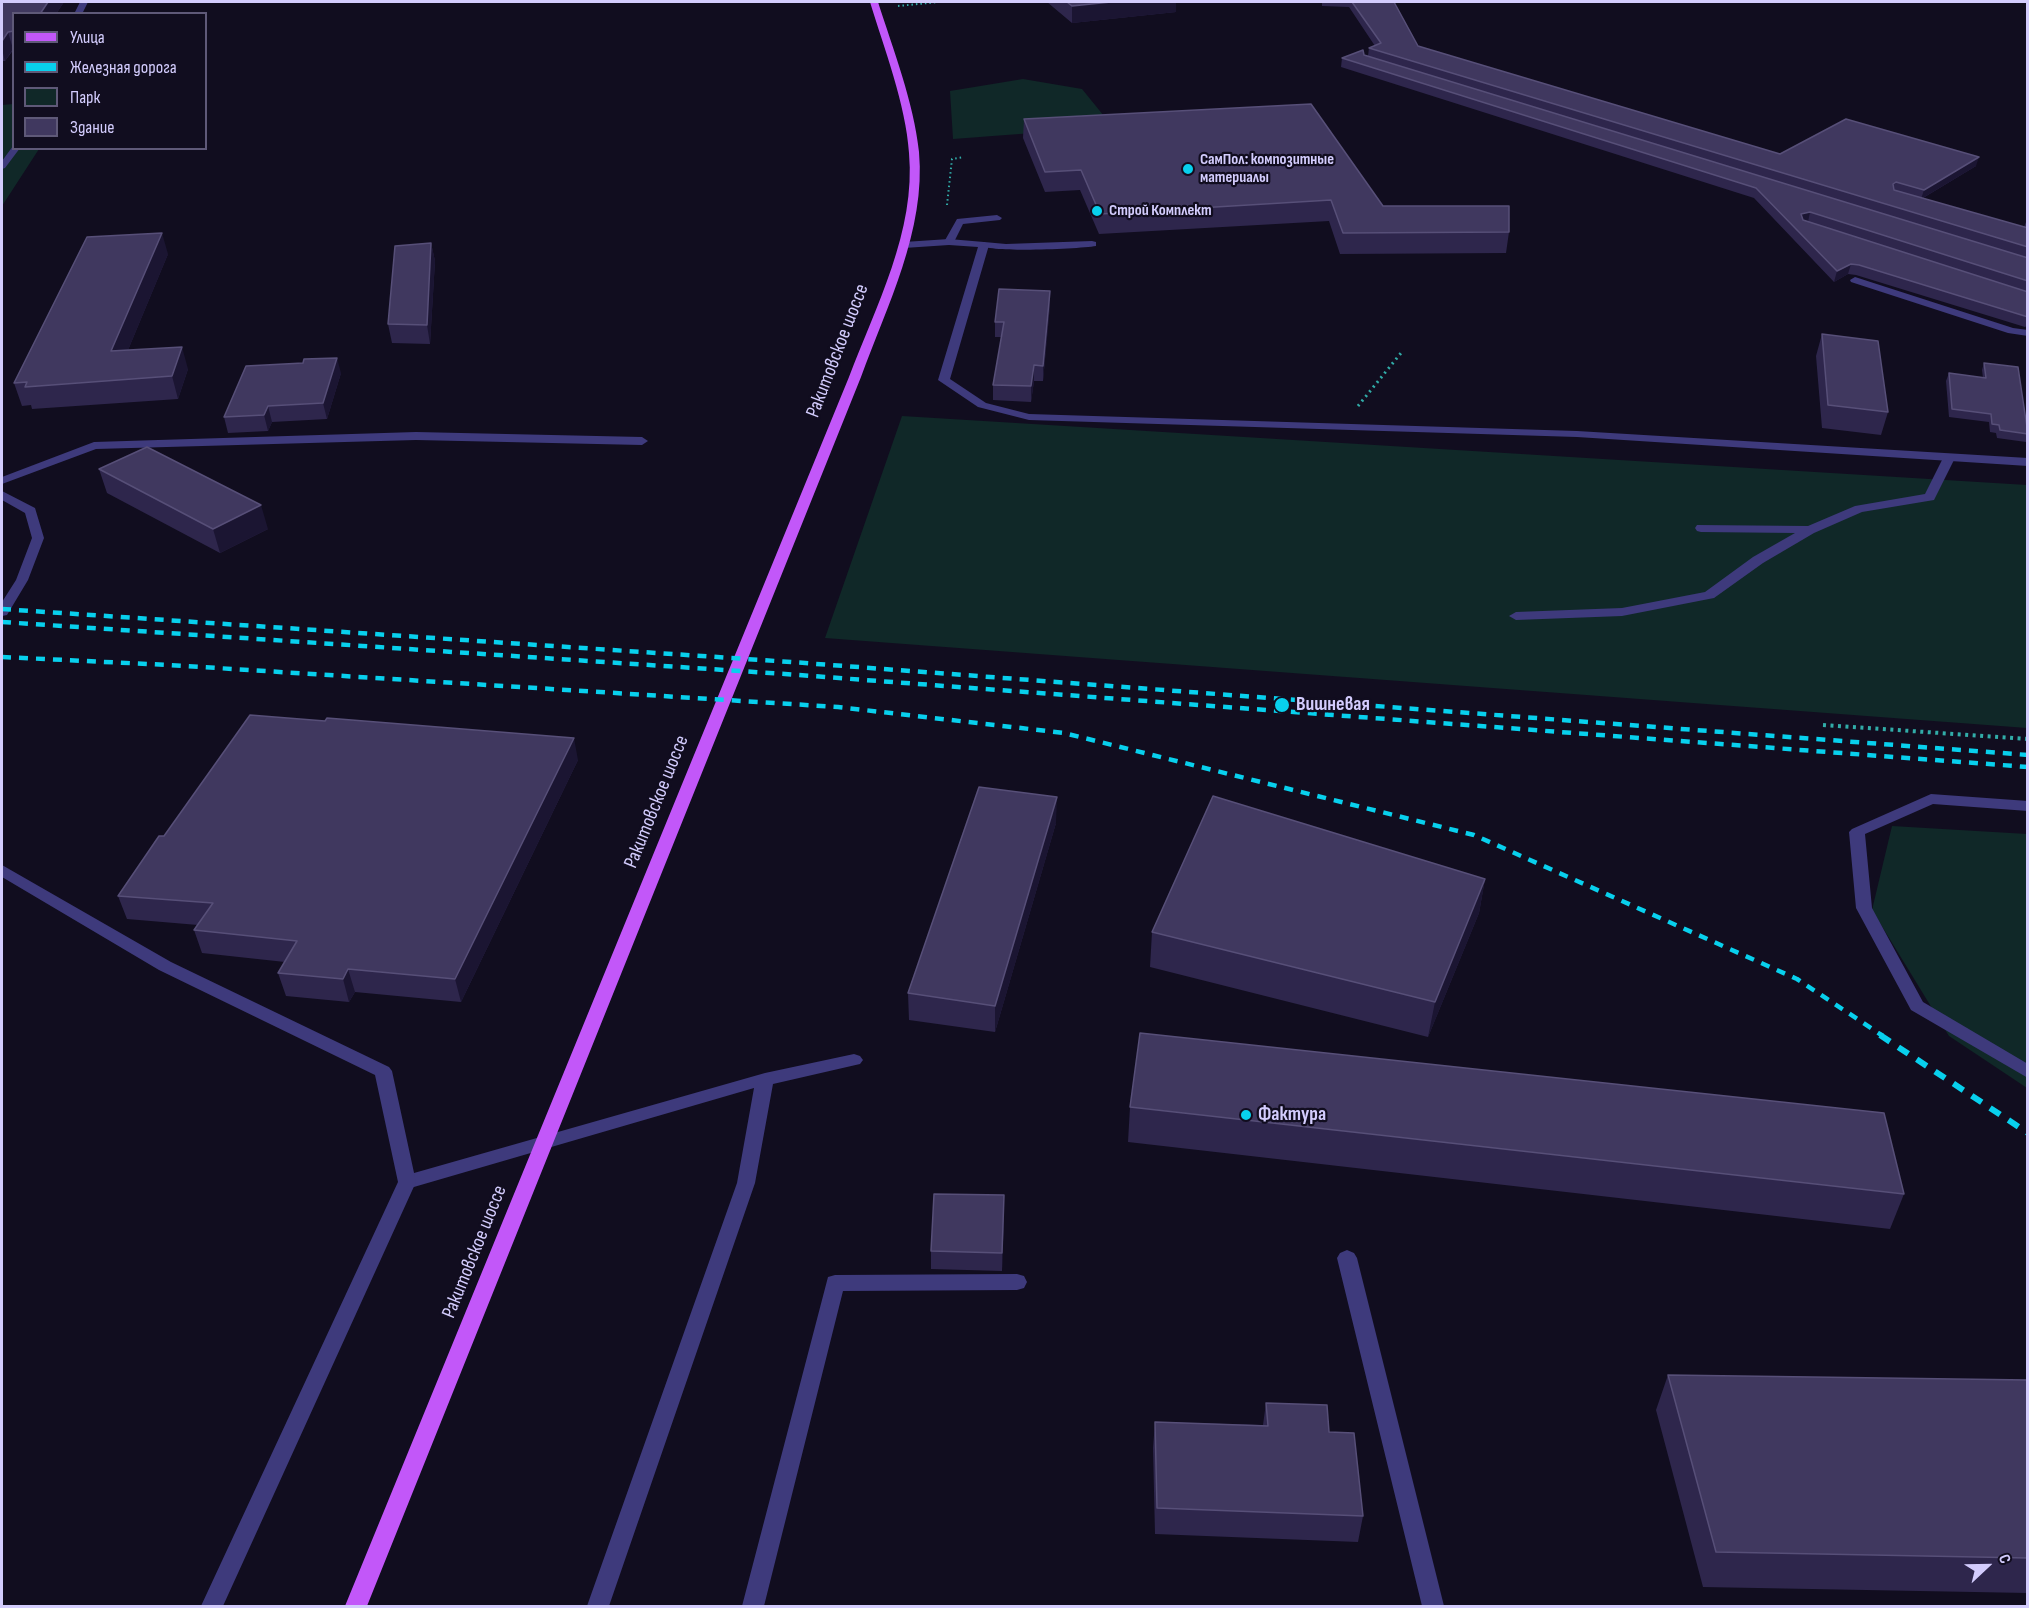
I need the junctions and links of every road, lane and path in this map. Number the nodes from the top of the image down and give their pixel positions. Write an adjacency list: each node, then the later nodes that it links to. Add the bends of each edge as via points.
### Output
1 (939, 2): 2 (path)
2 (875, 5): 10 (main road, Ракитовское шоссе, via 899,81 914,152 914,196)
3 (14, 150): 5 (street)
4 (964, 157): 7 (path, via 952,159 947,211)
5 (2, 166)
6 (997, 218): 7 (street)
7 (960, 221): 8 (street)
8 (949, 242): 10 (street); 11 (street)
9 (1092, 244): 11 (street)
10 (904, 245): 36 (main road, Ракитовское шоссе, via 855,377)
11 (984, 245): 15 (street, via 944,380 982,405 1029,417)
12 (1855, 280): 13 (street)
13 (2028, 333)
14 (1401, 353): 15 (path)
15 (1340, 428): 17 (street, via 1576,434)
16 (642, 441): 19 (street, via 416,436 94,446)
17 (1948, 458): 18 (street); 22 (street, via 1930,497 1859,509)
18 (2028, 462)
19 (2, 481)
20 (2, 495): 23 (street, via 31,511 38,538 22,580)
21 (1701, 528): 22 (street)
22 (1810, 530): 24 (street, via 1709,595 1622,612)
23 (2, 612)
24 (1516, 616)
25 (1823, 725): 26 (path)
26 (2028, 739)
27 (2028, 806): 30 (street, via 1931,799 1857,832 1864,908 1917,1006)
28 (2, 870): 32 (street, via 165,966 383,1071)
29 (855, 1060): 31 (street)
30 (2028, 1072)
31 (765, 1079): 32 (street); 37 (street, via 746,1184)
32 (407, 1182): 35 (street)
33 (1347, 1258): 39 (street)
34 (1017, 1282): 38 (street, via 835,1283)
35 (212, 1606)
36 (356, 1606)
37 (598, 1606)
38 (753, 1606)
39 (1433, 1606)

